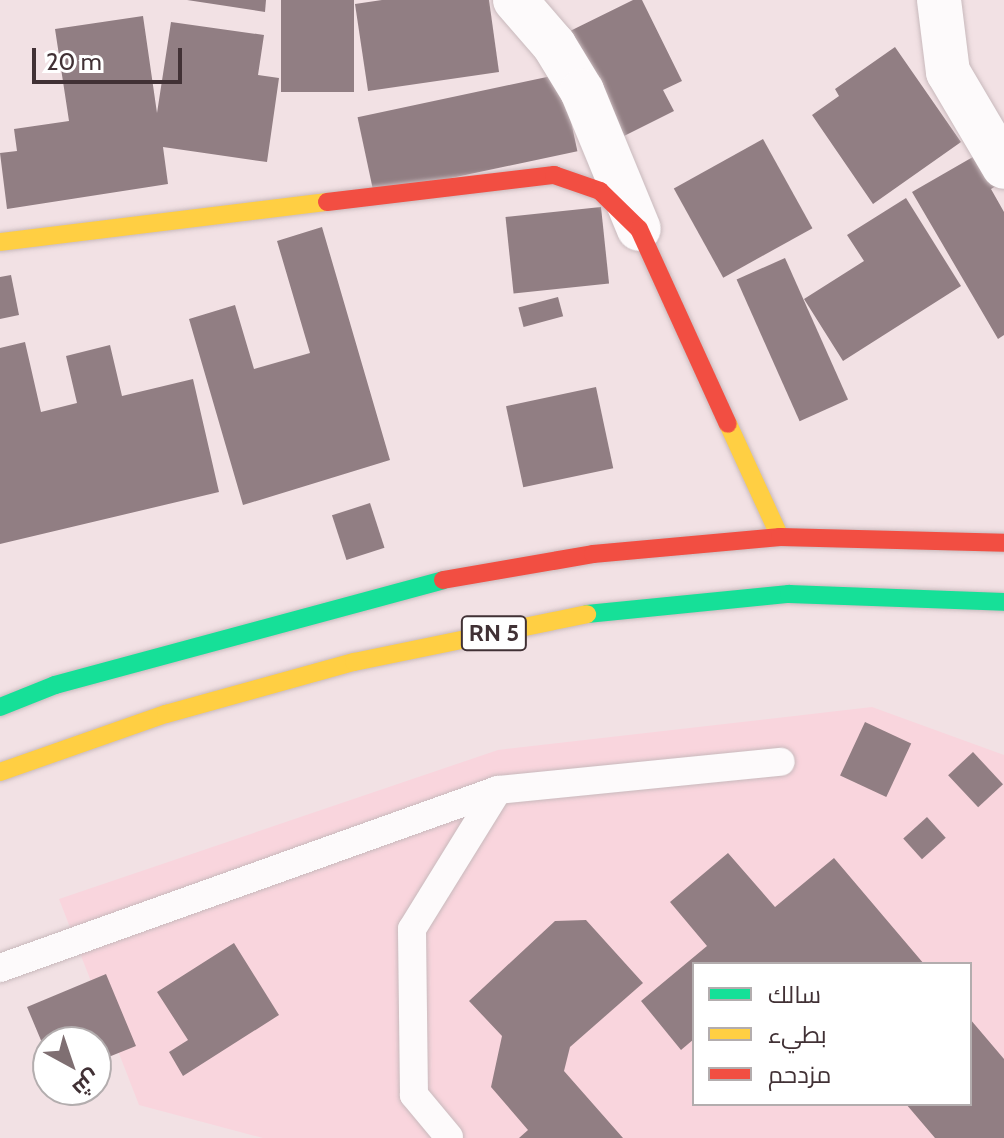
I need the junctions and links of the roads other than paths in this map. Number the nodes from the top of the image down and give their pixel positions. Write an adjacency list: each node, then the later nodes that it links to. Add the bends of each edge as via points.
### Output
1 (515, 0): 4 (street, via 554,45 582,91)
2 (939, 0): 3 (street, via 948,72)
3 (1004, 167)
4 (639, 229): 5 (main road, via 600,191 554,175); 6 (main road)
5 (0, 242)
6 (780, 537): 7 (main road, RN 5); 9 (main road, RN 5, via 593,554 432,582 55,685)
7 (1004, 543)
8 (1004, 602): 11 (main road, RN 5, via 789,594 619,608 354,662 166,714)
9 (0, 707)
10 (781, 762): 12 (lane)
11 (0, 772)
12 (498, 790): 13 (lane); 14 (lane, via 412,929 414,1095)
13 (0, 968)
14 (449, 1137)

